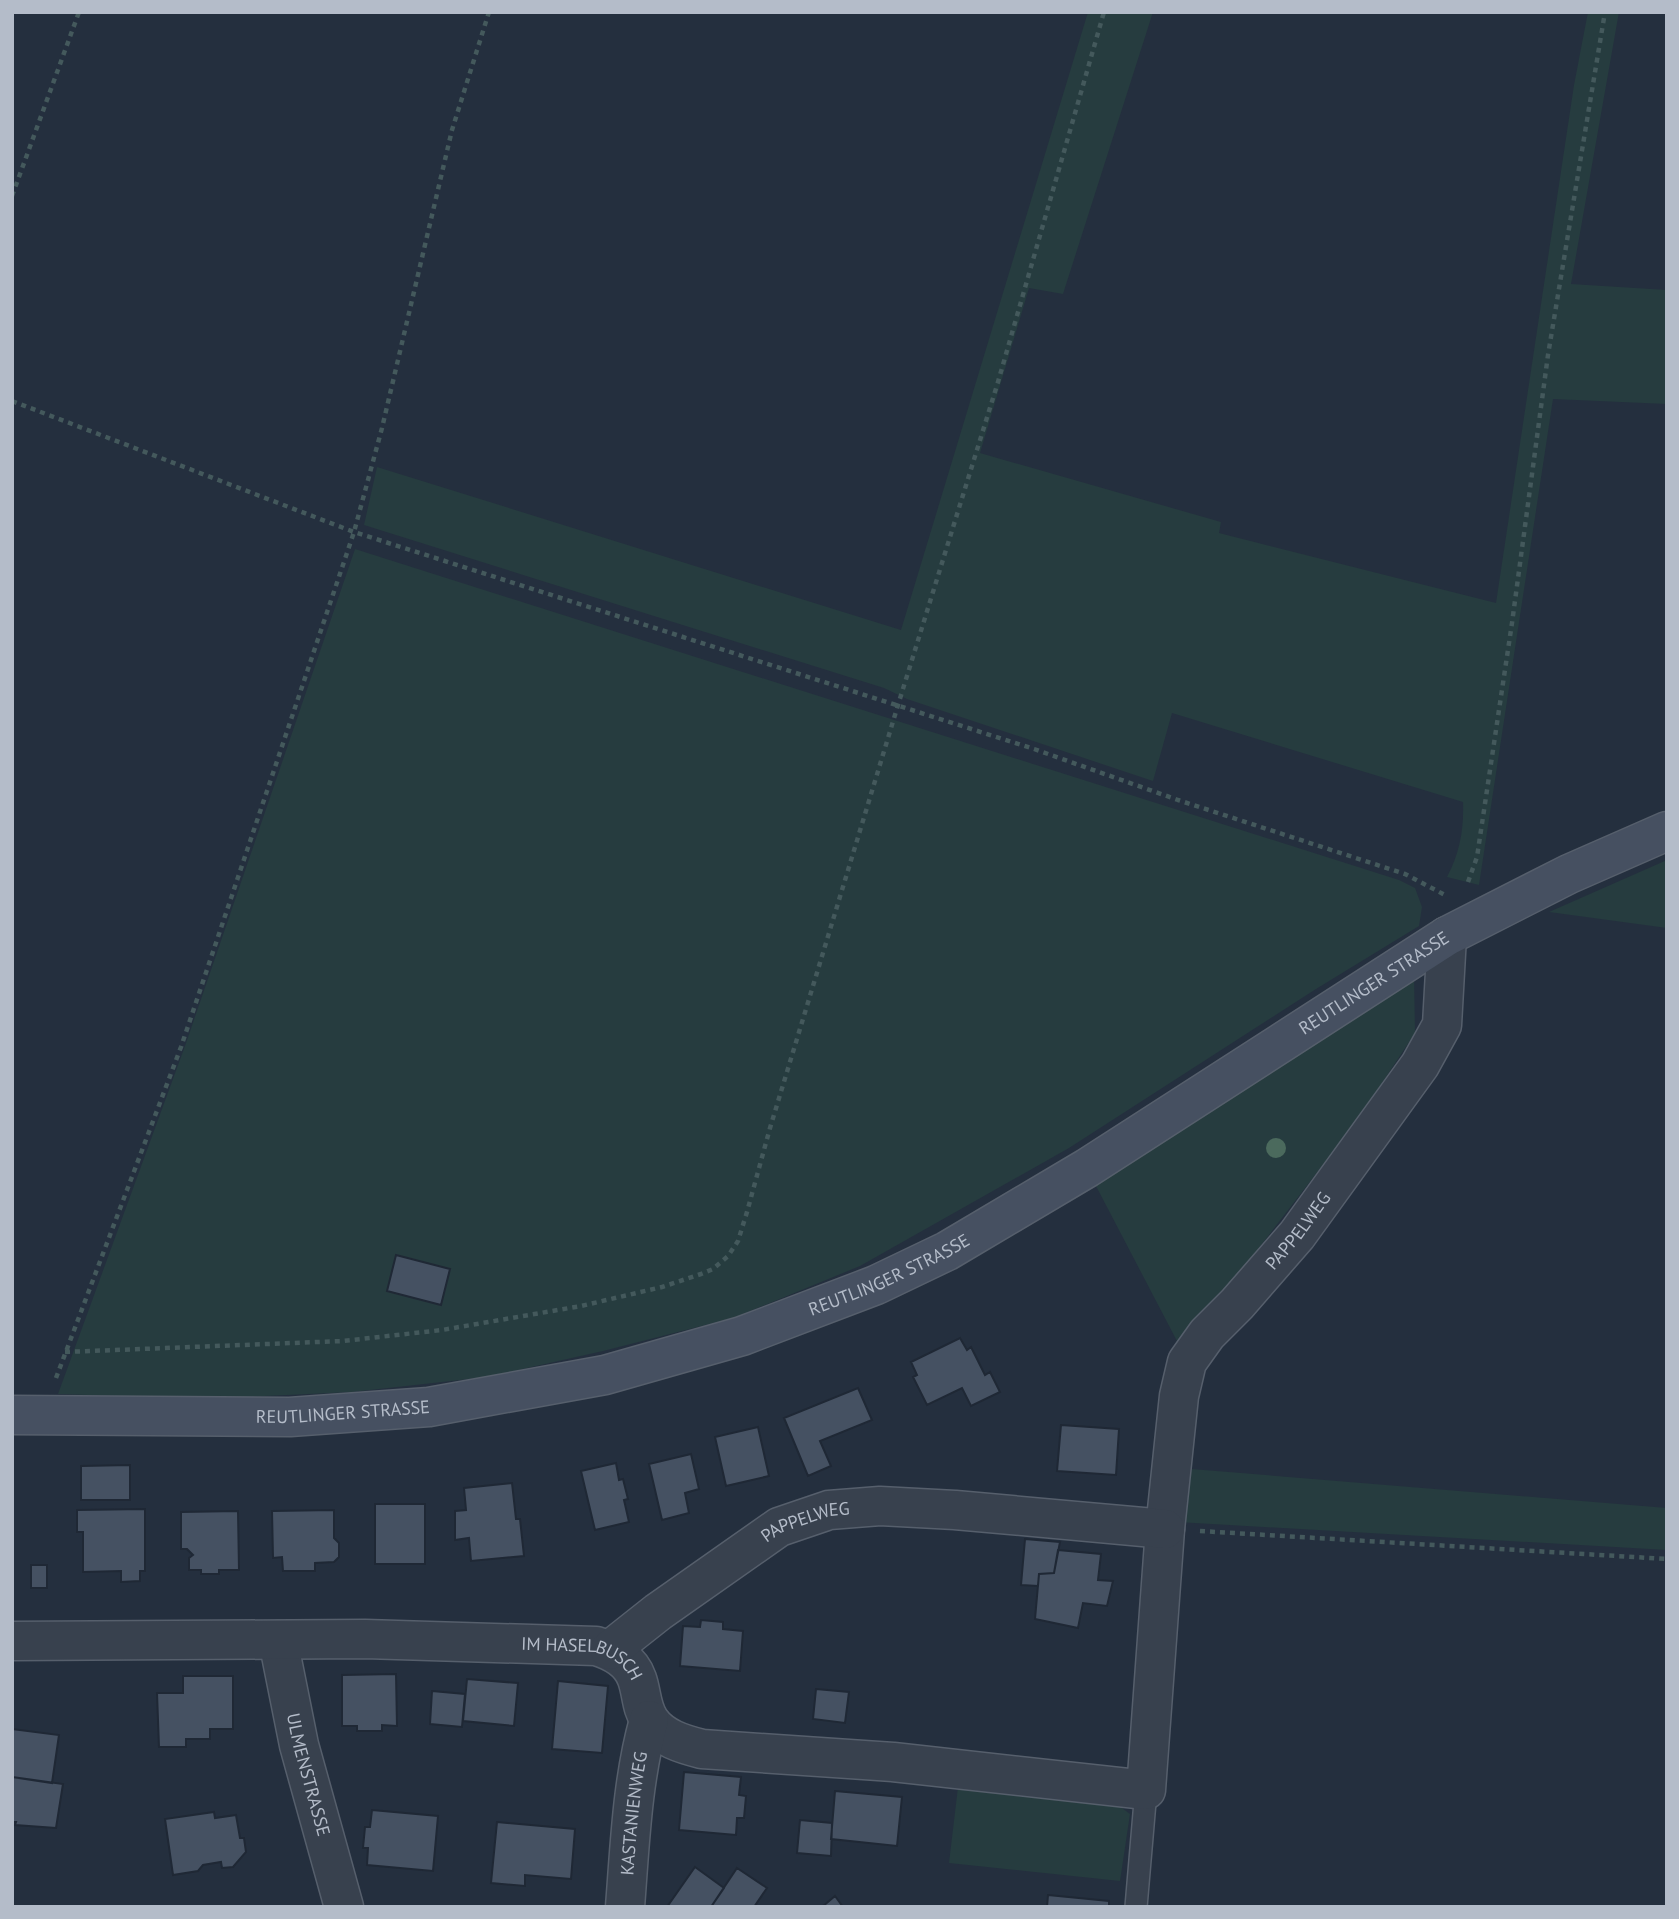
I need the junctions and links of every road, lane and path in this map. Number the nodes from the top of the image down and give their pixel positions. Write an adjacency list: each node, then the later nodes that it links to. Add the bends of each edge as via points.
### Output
1 (79, 12): 5 (path)
2 (489, 12): 7 (path, via 452,130)
3 (1104, 12): 8 (path, via 998,382)
4 (1605, 12): 10 (path, via 1550,341 1476,857)
5 (12, 196)
6 (12, 401): 7 (path)
7 (354, 532): 8 (path); 11 (path, via 181,1047)
8 (898, 705): 10 (path, via 1405,874); 11 (path, via 747,1212 737,1241 721,1263 701,1275 662,1287 442,1330 344,1341)
9 (1667, 831): 10 (street, REUTLINGER STRASSE)
10 (1459, 920): 12 (street, REUTLINGER STRASSE, via 1087,1167 947,1251 876,1285 742,1336 605,1376 429,1407 290,1417); 13 (street, PAPPELWEG, via 1442,1025 1420,1065 1297,1235 1187,1362 1179,1395)
11 (65, 1352): 12 (path)
12 (27, 1415)
13 (1165, 1529): 14 (path); 17 (street, PAPPELWEG, via 905,1507 829,1510 779,1527); 19 (street, PAPPELWEG)
14 (1667, 1559)
15 (278, 1640): 16 (street, IM HASELBUSCH); 17 (street, IM HASELBUSCH, via 449,1641); 20 (street, ULMENSTRASSE, via 299,1745)
16 (12, 1641)
17 (610, 1650): 18 (street, IM HASELBUSCH, via 627,1663 637,1679)
18 (649, 1720): 19 (street, via 681,1744 702,1748 893,1762); 21 (street, KASTANIENWEG, via 636,1781)
19 (1146, 1790): 22 (lane, PAPPELWEG)
20 (344, 1907)
21 (625, 1907)
22 (1136, 1907)

